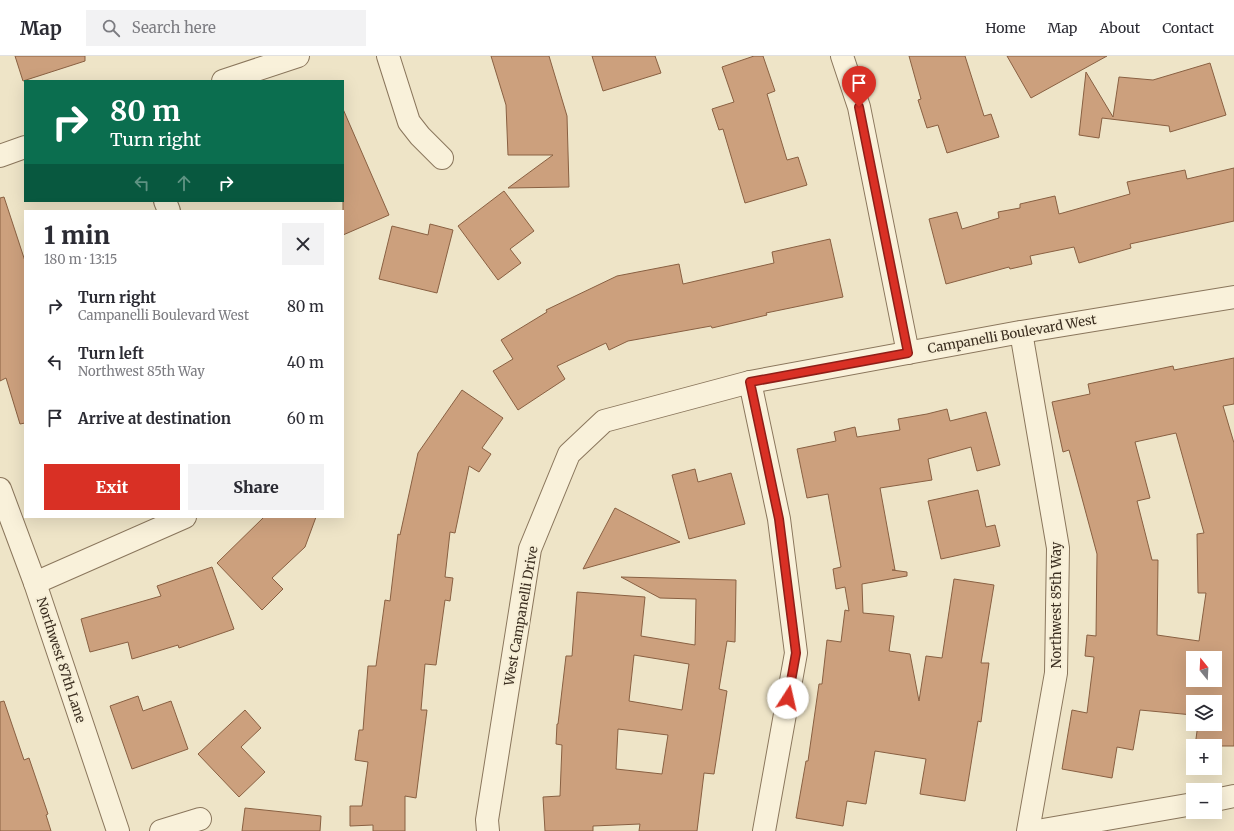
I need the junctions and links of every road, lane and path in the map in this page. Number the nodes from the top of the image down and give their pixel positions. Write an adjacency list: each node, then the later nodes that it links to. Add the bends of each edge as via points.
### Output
1 (298, 56): 4 (street)
2 (388, 56): 8 (street, via 409,122)
3 (842, 56): 11 (street, via 859,107)
4 (257, 63): 5 (street)
5 (225, 80)
6 (24, 147): 7 (street)
7 (0, 156)
8 (442, 158)
9 (1234, 297): 10 (street, Campanelli Boulevard West)
10 (1021, 332): 11 (street, Campanelli Boulevard West); 25 (street, Northwest 85th Way, via 1058,548 1056,673)
11 (908, 353): 12 (street, Campanelli Boulevard West)
12 (750, 382): 13 (street, Campanelli Boulevard West); 24 (street, via 779,519 796,653)
13 (604, 420): 23 (street, West Campanelli Drive, via 569,454 530,549 487,820)
14 (0, 489): 16 (street, Northwest 87th Lane)
15 (183, 518): 16 (street)
16 (35, 583): 21 (street, Northwest 87th Lane)
17 (1234, 796): 18 (street)
18 (1222, 799)
19 (1186, 805): 26 (street)
20 (200, 819): 22 (street)
21 (118, 831)
22 (161, 831)
23 (488, 831)
24 (764, 831)
25 (1028, 831)
26 (1037, 831)

